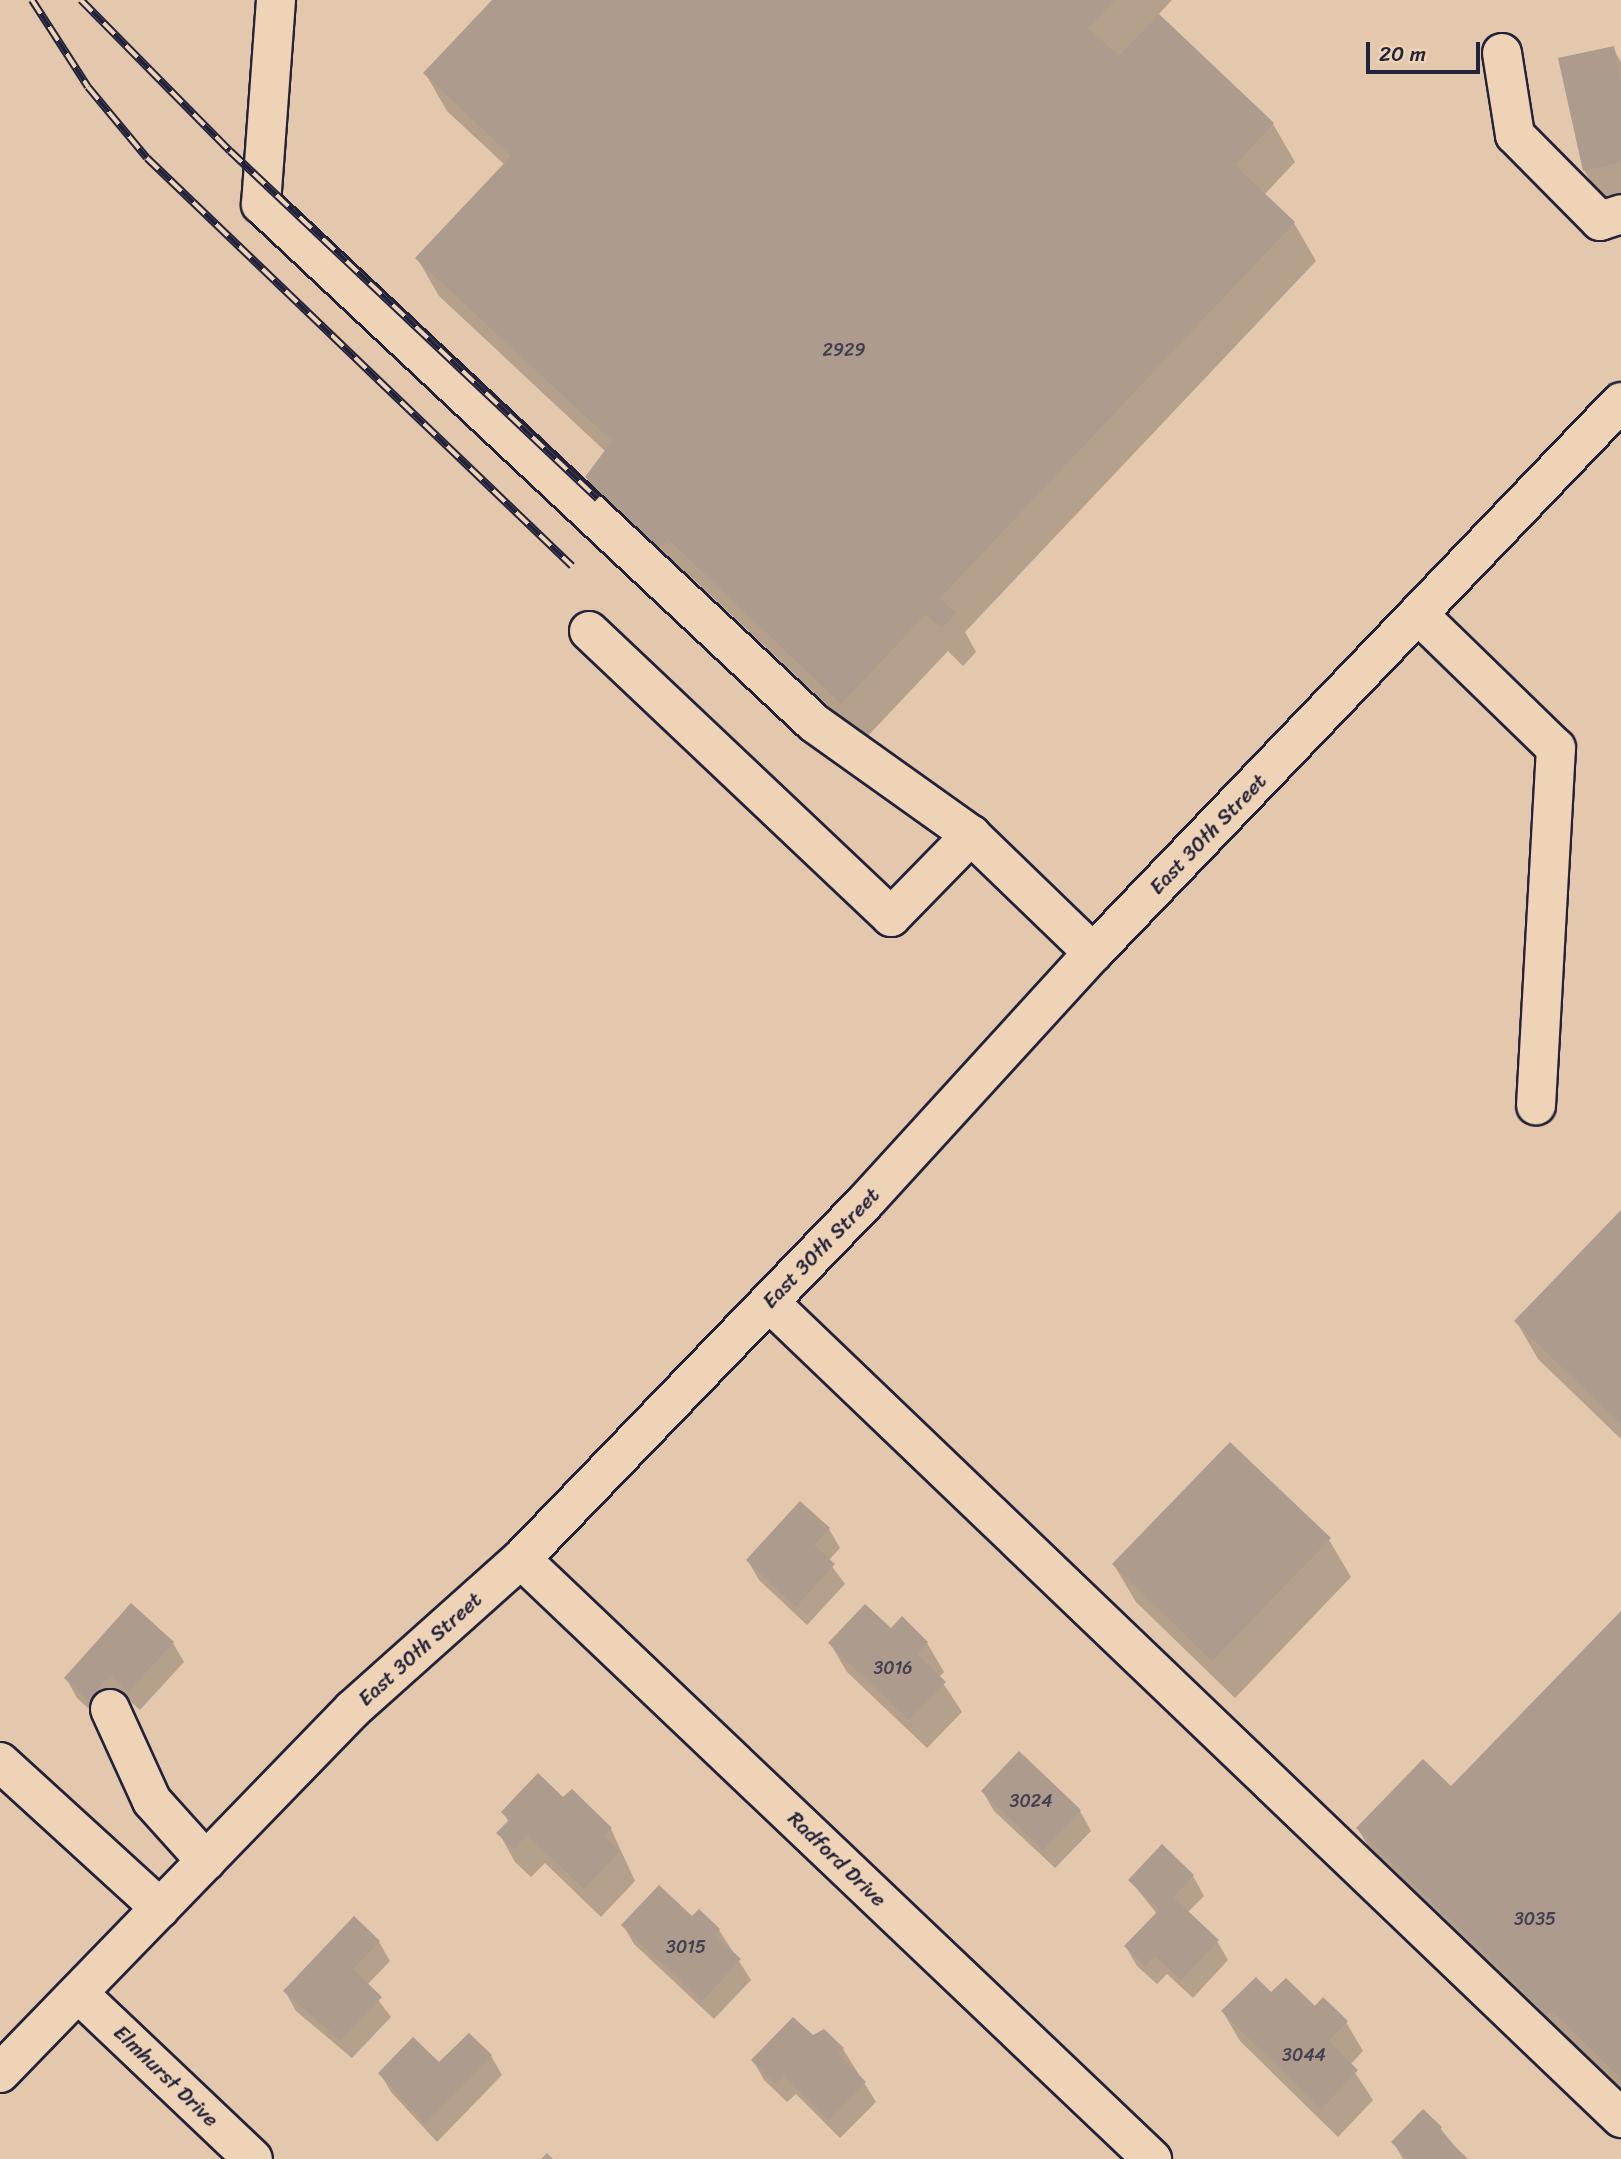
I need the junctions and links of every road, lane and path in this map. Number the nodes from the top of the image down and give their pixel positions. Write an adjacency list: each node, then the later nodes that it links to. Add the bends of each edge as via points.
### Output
1 (276, 0): 7 (main road, via 261,204 814,723)
2 (1502, 53): 3 (main road, via 1515,135 1600,221)
3 (1621, 214)
4 (1621, 402): 5 (main road, East 30th Street)
5 (1418, 614): 8 (main road, East 30th Street); 9 (main road, via 1556,748)
6 (589, 631): 7 (main road, via 891,918)
7 (971, 835): 8 (main road)
8 (1093, 953): 10 (main road, East 30th Street)
9 (1536, 1105)
10 (769, 1302): 11 (main road, East 30th Street); 18 (main road)
11 (521, 1559): 14 (main road, East 30th Street, via 353,1709); 20 (main road, Radford Drive)
12 (110, 1709): 14 (main road, via 152,1801)
13 (0, 1762): 15 (main road)
14 (206, 1861): 15 (main road, East 30th Street)
15 (160, 1908): 16 (main road, East 30th Street)
16 (78, 1993): 17 (main road, East 30th Street); 19 (main road, Elmhurst Drive)
17 (0, 2073)
18 (1621, 2118)
19 (253, 2159)
20 (1152, 2159)

